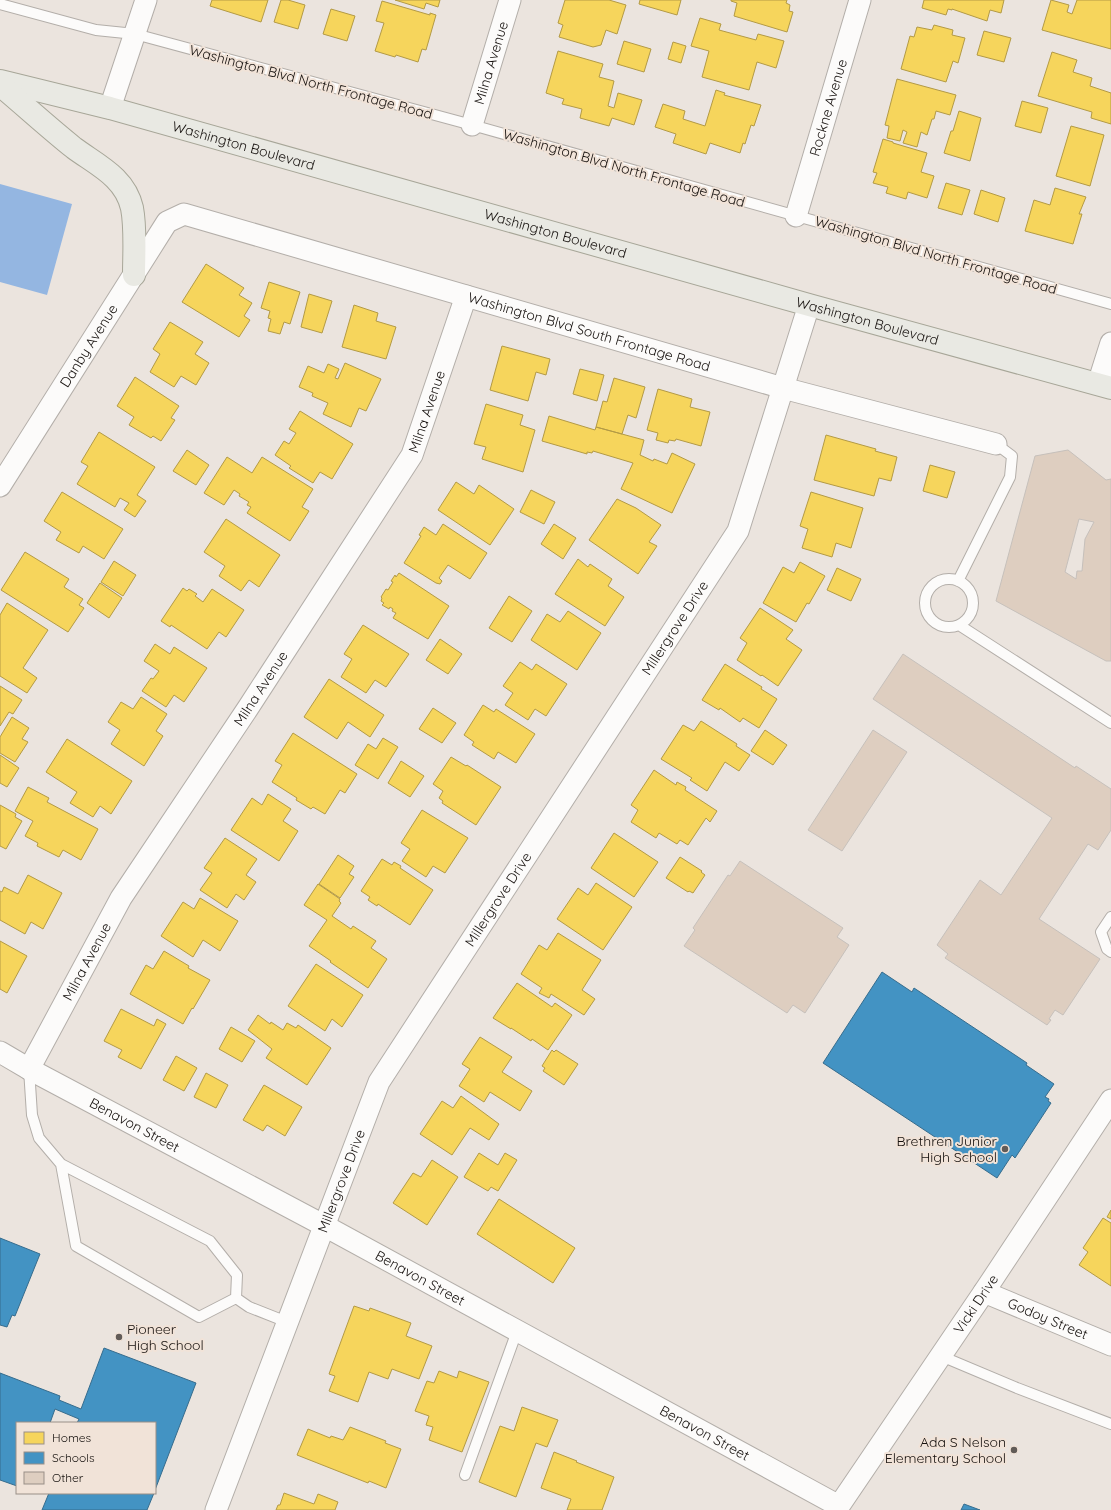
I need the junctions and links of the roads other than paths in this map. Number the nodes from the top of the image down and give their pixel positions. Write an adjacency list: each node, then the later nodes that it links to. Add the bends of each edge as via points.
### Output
1 (146, 0): 5 (street)
2 (510, 0): 9 (street, Milna Avenue)
3 (860, 0): 11 (street, Rockne Avenue)
4 (0, 4): 5 (lane, Washington Blvd North Frontage Road, via 96,30)
5 (135, 34): 8 (street); 9 (lane, Washington Blvd North Frontage Road)
6 (0, 81): 8 (main road, Washington Boulevard)
7 (0, 85): 12 (main road, via 75,148 105,169 123,187 132,207)
8 (110, 108): 15 (main road, Washington Boulevard)
9 (472, 125): 11 (lane, Washington Blvd North Frontage Road)
10 (184, 214): 12 (street, Danby Avenue, via 167,222); 13 (street, Washington Blvd South Frontage Road)
11 (796, 216): 14 (lane, Washington Blvd North Frontage Road)
12 (134, 274): 20 (street, Danby Avenue)
13 (466, 296): 18 (street, Washington Blvd South Frontage Road); 27 (street, Milna Avenue, via 412,455 121,898)
14 (1111, 304)
15 (809, 306): 17 (main road, Washington Boulevard); 18 (street, Millergrove Drive)
16 (1111, 343): 17 (street)
17 (1105, 386)
18 (783, 388): 19 (street, Washington Blvd South Frontage Road); 30 (street, Millergrove Drive, via 738,531 379,1082)
19 (996, 444): 21 (lane, via 1012,456 1010,477)
20 (0, 486)
21 (958, 581): 22 (lane, via 970,591 972,598 970,614); 22 (lane, via 950,579 936,583 926,596 925,604 926,612 936,623 952,627)
22 (959, 625): 23 (lane)
23 (1111, 723)
24 (1111, 917): 25 (lane, via 1101,932 1107,949)
25 (1111, 952)
26 (0, 1052): 27 (street, Benavon Street)
27 (29, 1069): 29 (lane, via 32,1115 39,1138); 30 (street, Benavon Street)
28 (1111, 1100): 31 (street, Vicki Drive)
29 (60, 1164): 32 (lane, via 210,1241 237,1275); 32 (lane, via 76,1246 199,1317)
30 (323, 1226): 33 (street, Millergrove Drive); 34 (street, Benavon Street)
31 (984, 1292): 35 (street, Godoy Street); 36 (street, Vicki Drive)
32 (236, 1298): 33 (lane, via 249,1307)
33 (287, 1322): 40 (street, Millergrove Drive)
34 (517, 1331): 38 (lane); 39 (street, Benavon Street)
35 (1111, 1345)
36 (941, 1356): 37 (lane); 39 (street, Vicki Drive)
37 (1111, 1424)
38 (466, 1475)
39 (839, 1506)
40 (216, 1510)

